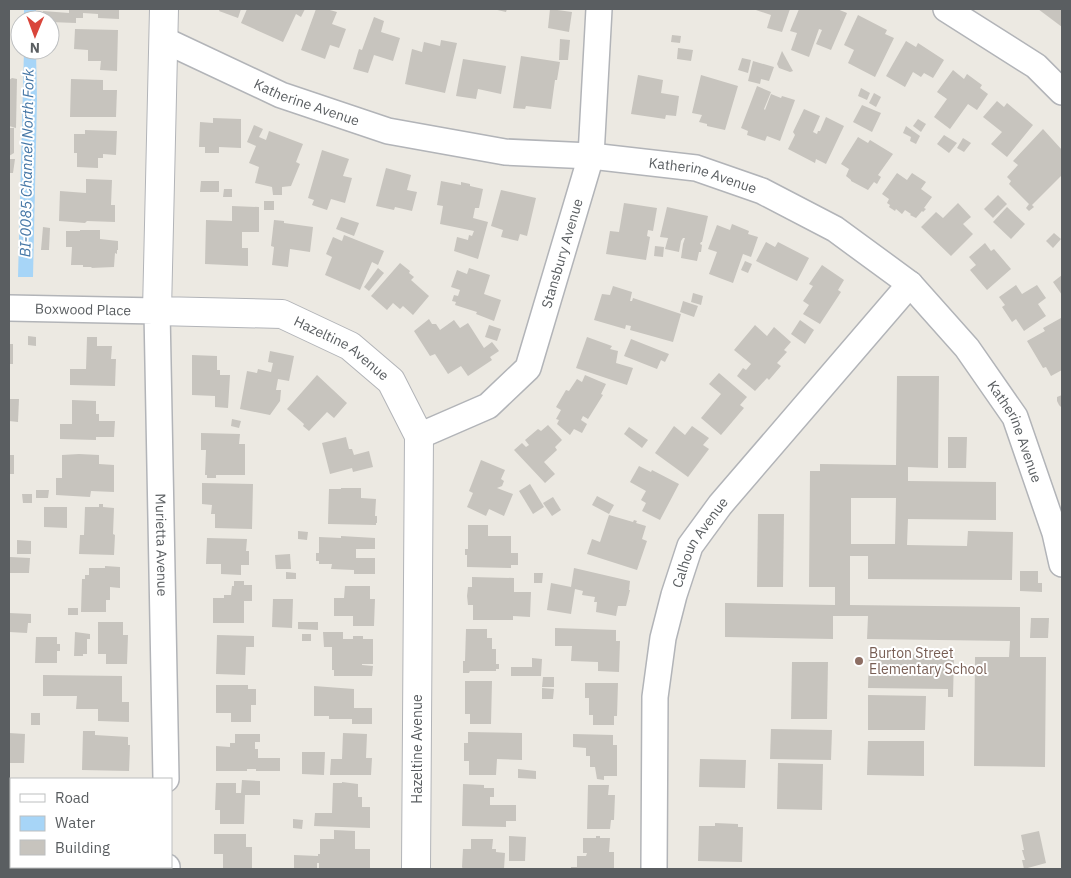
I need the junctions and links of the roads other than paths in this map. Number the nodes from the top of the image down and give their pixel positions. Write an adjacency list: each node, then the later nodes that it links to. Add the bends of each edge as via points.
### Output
1 (164, 9): 4 (street)
2 (599, 9): 6 (street, Stansbury Avenue)
3 (946, 9): 5 (street, via 1036,66)
4 (164, 40): 6 (street, Katherine Avenue, via 281,95 388,131 505,152); 9 (street)
5 (1062, 92)
6 (591, 156): 7 (street, Katherine Avenue, via 696,168 762,191 835,229); 10 (street, Stansbury Avenue, via 528,368 488,406)
7 (910, 284): 11 (street, Katherine Avenue, via 967,348 1015,417 1055,533); 14 (street, Calhoun Avenue, via 720,505 690,546 663,638 655,697)
8 (9, 308): 9 (street, Boxwood Place)
9 (157, 311): 10 (street, Hazeltine Avenue, via 282,314 350,346 391,381); 12 (street, Murietta Avenue)
10 (419, 436): 13 (street, Hazeltine Avenue)
11 (1062, 564)
12 (166, 778)
13 (416, 869)
14 (654, 869)

